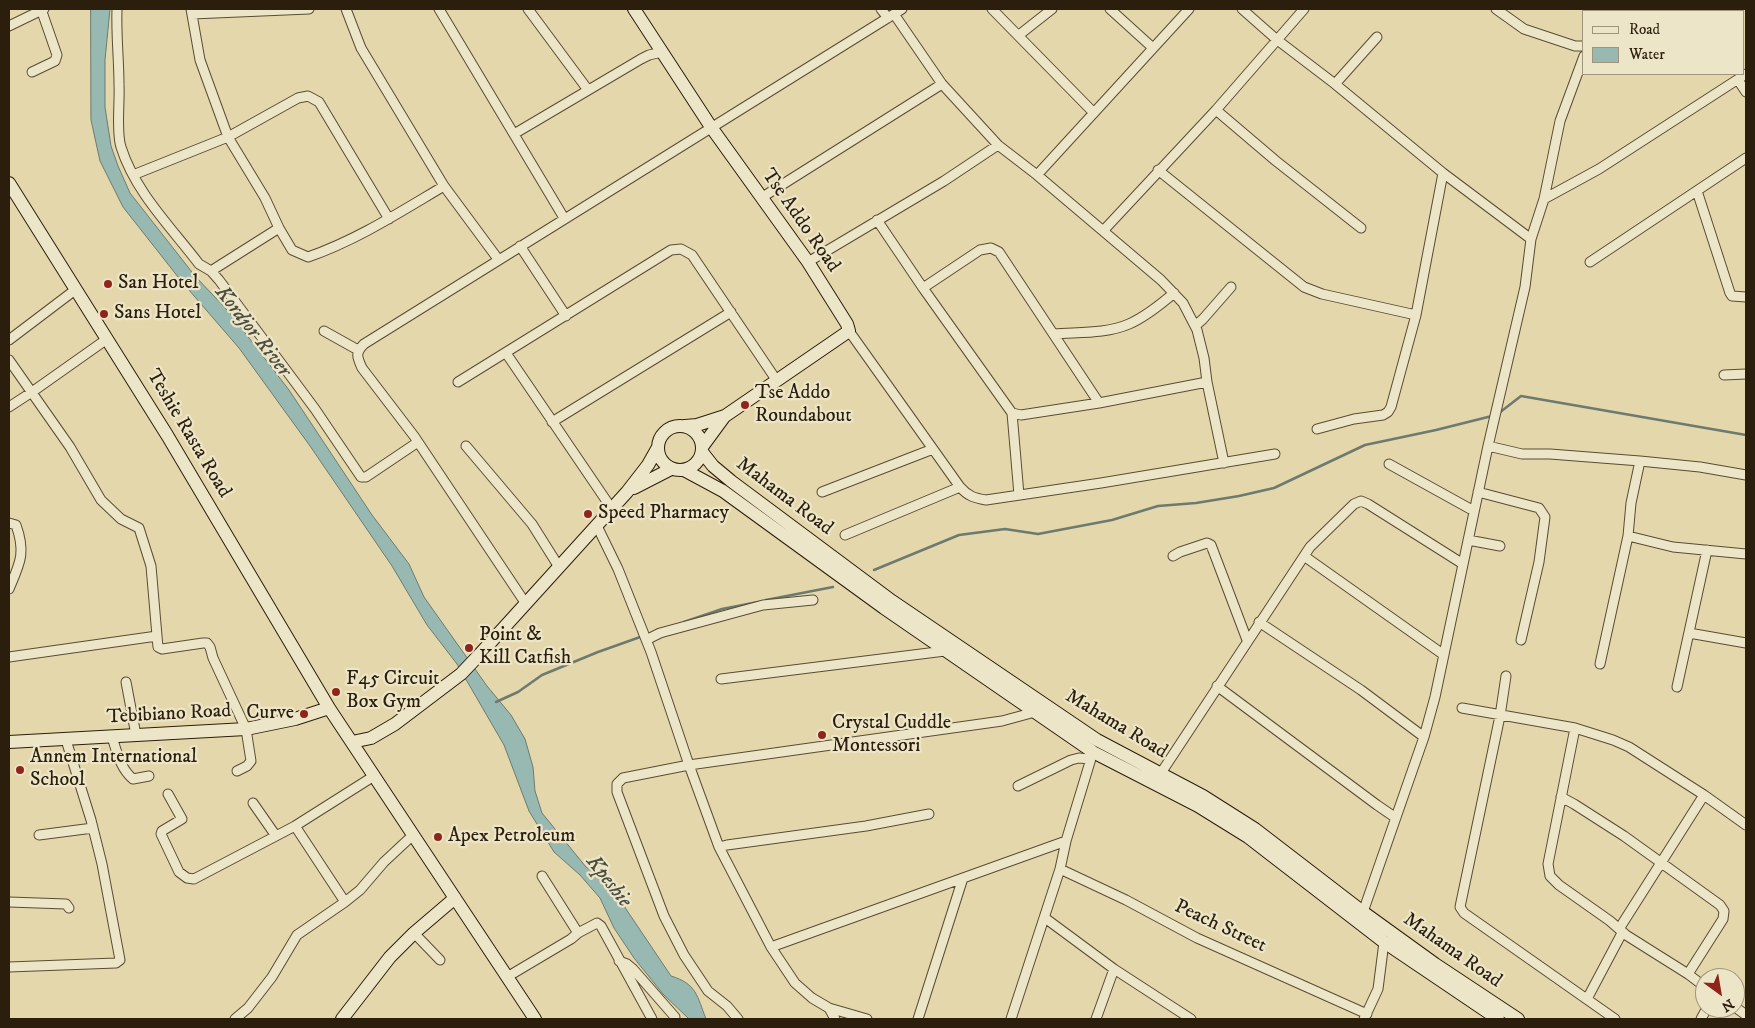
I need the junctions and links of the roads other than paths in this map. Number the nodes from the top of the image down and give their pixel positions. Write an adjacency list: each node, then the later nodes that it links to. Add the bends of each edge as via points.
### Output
1 (42, 9): 18 (street); 26 (street, via 57,58)
2 (117, 9): 42 (street, via 120,145)
3 (310, 9): 16 (street)
4 (346, 9): 45 (street, via 360,48)
5 (439, 9): 36 (street)
6 (528, 9): 31 (street)
7 (634, 9): 24 (street, Tse Addo Road)
8 (882, 9): 17 (street)
9 (992, 9): 19 (street)
10 (1052, 9): 19 (street)
11 (1110, 9): 23 (street)
12 (1189, 9): 23 (street)
13 (1242, 9): 21 (street)
14 (1304, 9): 21 (street)
15 (1496, 9): 22 (street, via 1524,29)
16 (191, 12): 37 (street, via 200,60)
17 (894, 14): 29 (street); 35 (street)
18 (9, 26)
19 (1019, 35): 34 (street)
20 (1377, 37): 30 (street)
21 (1276, 39): 30 (street); 33 (street)
22 (1582, 46)
23 (1153, 48): 34 (street)
24 (662, 52): 31 (street, via 641,59); 35 (street, Tse Addo Road)
25 (1582, 61): 48 (street, via 1560,121)
26 (32, 72)
27 (1745, 75): 28 (street)
28 (1738, 80): 32 (street); 48 (street, via 1599,169)
29 (942, 84): 38 (street); 47 (street)
30 (1335, 84): 41 (street)
31 (588, 90): 36 (street)
32 (1746, 92)
33 (1216, 110): 40 (street); 53 (street)
34 (1094, 113): 43 (street)
35 (711, 127): 47 (street, Tse Addo Road); 49 (street)
36 (514, 134): 49 (street)
37 (228, 137): 42 (street); 50 (street, via 298,98 308,96 319,102); 52 (street)
38 (998, 145): 43 (street); 51 (street)
39 (1746, 158): 46 (street)
40 (1158, 170): 54 (street); 67 (street, via 1304,287)
41 (1443, 173): 55 (street); 67 (street)
42 (133, 175): 60 (street, via 200,264)
43 (1037, 175): 54 (street)
44 (9, 183): 63 (street, Teshie Rasta Road)
45 (444, 186): 50 (street); 57 (street)
46 (1697, 191): 59 (street); 65 (street, via 1730,293)
47 (761, 198): 58 (street, Tse Addo Road)
48 (1544, 200): 55 (street)
49 (564, 218): 56 (street)
50 (389, 219): 52 (street, via 334,248 308,257 292,250)
51 (877, 220): 58 (street); 62 (street)
52 (279, 228): 60 (street)
53 (1361, 228)
54 (1103, 230): 64 (street)
55 (1531, 239): 93 (street, via 1525,287)
56 (520, 246): 57 (street); 68 (street)
57 (498, 259): 75 (street)
58 (808, 262): 71 (street, Tse Addo Road)
59 (1590, 262)
60 (211, 271): 91 (street, via 361,476 366,477)
61 (1231, 287): 69 (street)
62 (923, 288): 72 (street, via 980,250 991,248 999,252); 86 (street)
63 (75, 290): 73 (street, Teshie Rasta Road); 74 (street)
64 (1174, 293): 69 (street); 72 (street, via 1128,325)
65 (1746, 297)
66 (731, 312): 68 (street, via 692,255 682,249 671,250); 80 (street); 88 (street)
67 (1416, 315): 90 (street, via 1397,390 1388,412)
68 (566, 316): 76 (street)
69 (1195, 326): 82 (street)
70 (324, 331): 75 (street)
71 (849, 331): 80 (street); 95 (street)
72 (1054, 334): 84 (street)
73 (107, 339): 83 (street); 142 (street, Teshie Rasta Road)
74 (9, 340)
75 (358, 350): 91 (street, via 357,358 362,368)
76 (506, 353): 81 (street); 88 (street)
77 (9, 360): 83 (street)
78 (1746, 374): 79 (street)
79 (1724, 375)
80 (777, 380): 87 (street)
81 (458, 382)
82 (1207, 382): 84 (street); 99 (street)
83 (32, 392): 85 (street); 128 (street, via 70,446 101,500 121,519 139,528 151,566)
84 (1099, 403): 86 (street, via 1020,415)
85 (9, 406)
86 (1012, 413): 108 (street)
87 (725, 416): 89 (street, via 697,426); 96 (street)
88 (552, 422): 109 (street)
89 (685, 426): 94 (street, via 669,428); 96 (street, via 697,434)
90 (1317, 428)
91 (418, 442): 125 (street)
92 (466, 446): 122 (street, via 532,524)
93 (1488, 446): 98 (street, via 1522,454); 107 (street)
94 (657, 449): 101 (street, via 659,457); 105 (street)
95 (933, 449): 104 (street); 106 (street)
96 (702, 450): 102 (street, via 699,460); 157 (street, Mahama Road, via 713,466 731,481 892,601 1097,740)
97 (1275, 454): 99 (street)
98 (1640, 460): 103 (street); 114 (street)
99 (1224, 463): 108 (street)
100 (1388, 464): 110 (street)
101 (671, 469): 102 (street); 105 (street)
102 (684, 470): 133 (street, Mahama Road, via 723,491)
103 (1746, 475)
104 (960, 487): 108 (street, via 967,495 986,500); 113 (street)
105 (627, 492): 109 (street)
106 (822, 492)
107 (1478, 492): 110 (street); 131 (street, via 1539,508 1545,517 1539,562)
108 (1019, 495)
109 (612, 509): 112 (street)
110 (1474, 511): 115 (street)
111 (9, 523): 123 (street, via 16,525 22,550)
112 (597, 526): 122 (street); 129 (street, via 618,568)
113 (845, 535)
114 (1628, 536): 117 (street, via 1673,547); 136 (street)
115 (1468, 540): 116 (street); 121 (street)
116 (1500, 546)
117 (1707, 550): 118 (street); 127 (street)
118 (1746, 554)
119 (1173, 556): 130 (street, via 1201,544 1211,545)
120 (1304, 556): 121 (street, via 1360,501); 126 (street); 134 (street)
121 (1463, 564): 134 (street)
122 (559, 567): 125 (street)
123 (9, 589)
124 (813, 600): 129 (street, via 763,605 660,633)
125 (526, 604): 153 (street, via 461,674 372,738)
126 (1259, 622): 130 (street); 150 (street)
127 (1689, 633): 132 (street); 141 (street)
128 (157, 636): 135 (street); 147 (street, via 158,647 162,649 207,643)
129 (646, 640): 155 (street)
130 (1248, 640): 140 (street)
131 (1521, 640)
132 (1746, 643)
133 (945, 651): 138 (street); 144 (street, Mahama Road)
134 (1444, 655): 150 (street)
135 (9, 657)
136 (1600, 664)
137 (1506, 676): 145 (street)
138 (721, 680)
139 (126, 682): 148 (street)
140 (1217, 686): 157 (street); 166 (street)
141 (1678, 687)
142 (329, 708): 147 (street, Tebibiano Road); 153 (street, Teshie Rasta Road)
143 (1462, 708): 145 (street)
144 (1034, 712): 154 (street, Mahama Road); 155 (street, via 1002,721)
145 (1500, 716): 146 (street); 197 (street, via 1460,907 1464,913)
146 (1575, 728): 162 (street, via 1629,747); 163 (street)
147 (246, 729): 148 (street, Tebibiano Road); 156 (street, via 251,761)
148 (136, 735): 149 (street, Tebibiano Road)
149 (112, 737): 151 (street, Tebibiano Road); 158 (street, via 126,773 133,779)
150 (1424, 737): 166 (street)
151 (66, 740): 152 (street, Tebibiano Road); 169 (street)
152 (9, 742)
153 (352, 742): 159 (street, Teshie Rasta Road)
154 (1092, 756): 160 (street, via 1071,760); 173 (street); 188 (street, Mahama Road, via 1198,806 1248,837)
155 (689, 765): 174 (street); 205 (street, via 623,778 617,784 617,792 664,916 678,944 708,991)
156 (238, 771)
157 (1161, 773): 183 (street, Mahama Road, via 1255,829)
158 (149, 776)
159 (374, 776): 168 (street); 171 (street, Teshie Rasta Road)
160 (1018, 786)
161 (168, 794): 172 (street, via 182,819 161,834 179,872 187,878 194,879)
162 (1704, 795): 167 (street); 175 (street)
163 (1561, 797): 175 (street, via 1624,836); 185 (street, via 1548,864 1550,876)
164 (253, 803): 172 (street)
165 (929, 814): 174 (street)
166 (1396, 818): 183 (street)
167 (1746, 825)
168 (295, 826): 172 (street); 181 (street)
169 (93, 828): 170 (street); 192 (street, via 120,960 116,964)
170 (39, 835)
171 (413, 835): 179 (street, Teshie Rasta Road); 181 (street)
172 (276, 836)
173 (1066, 841): 176 (street); 178 (street)
174 (720, 847): 189 (street)
175 (1661, 864): 185 (street); 194 (street, via 1715,900 1724,911 1723,919)
176 (1060, 869): 184 (street); 200 (street, Peach Street)
177 (542, 876): 187 (street)
178 (964, 878): 189 (street); 208 (street)
179 (455, 898): 186 (street); 195 (street, Teshie Rasta Road)
180 (9, 902): 182 (street, via 66,904)
181 (346, 902): 201 (street, via 297,935 272,977)
182 (69, 908)
183 (1363, 912): 213 (street, Mahama Road)
184 (1044, 918): 193 (street); 209 (street)
185 (1621, 931): 194 (street); 197 (street)
186 (414, 933): 190 (street); 202 (street, via 390,957)
187 (578, 933): 191 (street, via 597,923); 195 (street)
188 (1384, 942): 200 (street, via 1378,989); 212 (street, Mahama Road)
189 (771, 947): 198 (street, via 795,983)
190 (440, 960)
191 (619, 961): 199 (street, via 634,969); 204 (street)
192 (9, 966)
193 (1114, 969): 210 (street); 211 (street)
194 (1688, 974): 196 (street)
195 (507, 977): 203 (street, Teshie Rasta Road)
196 (1695, 979)
197 (1587, 999): 214 (street)
198 (829, 1008): 206 (street); 207 (street)
199 (675, 1017)
200 (1365, 1017)
201 (236, 1019)
202 (344, 1019)
203 (535, 1019)
204 (652, 1019)
205 (738, 1019)
206 (835, 1019)
207 (867, 1019)
208 (918, 1019)
209 (1011, 1019)
210 (1096, 1019)
211 (1191, 1019)
212 (1498, 1019)
213 (1518, 1019)
214 (1615, 1019)

